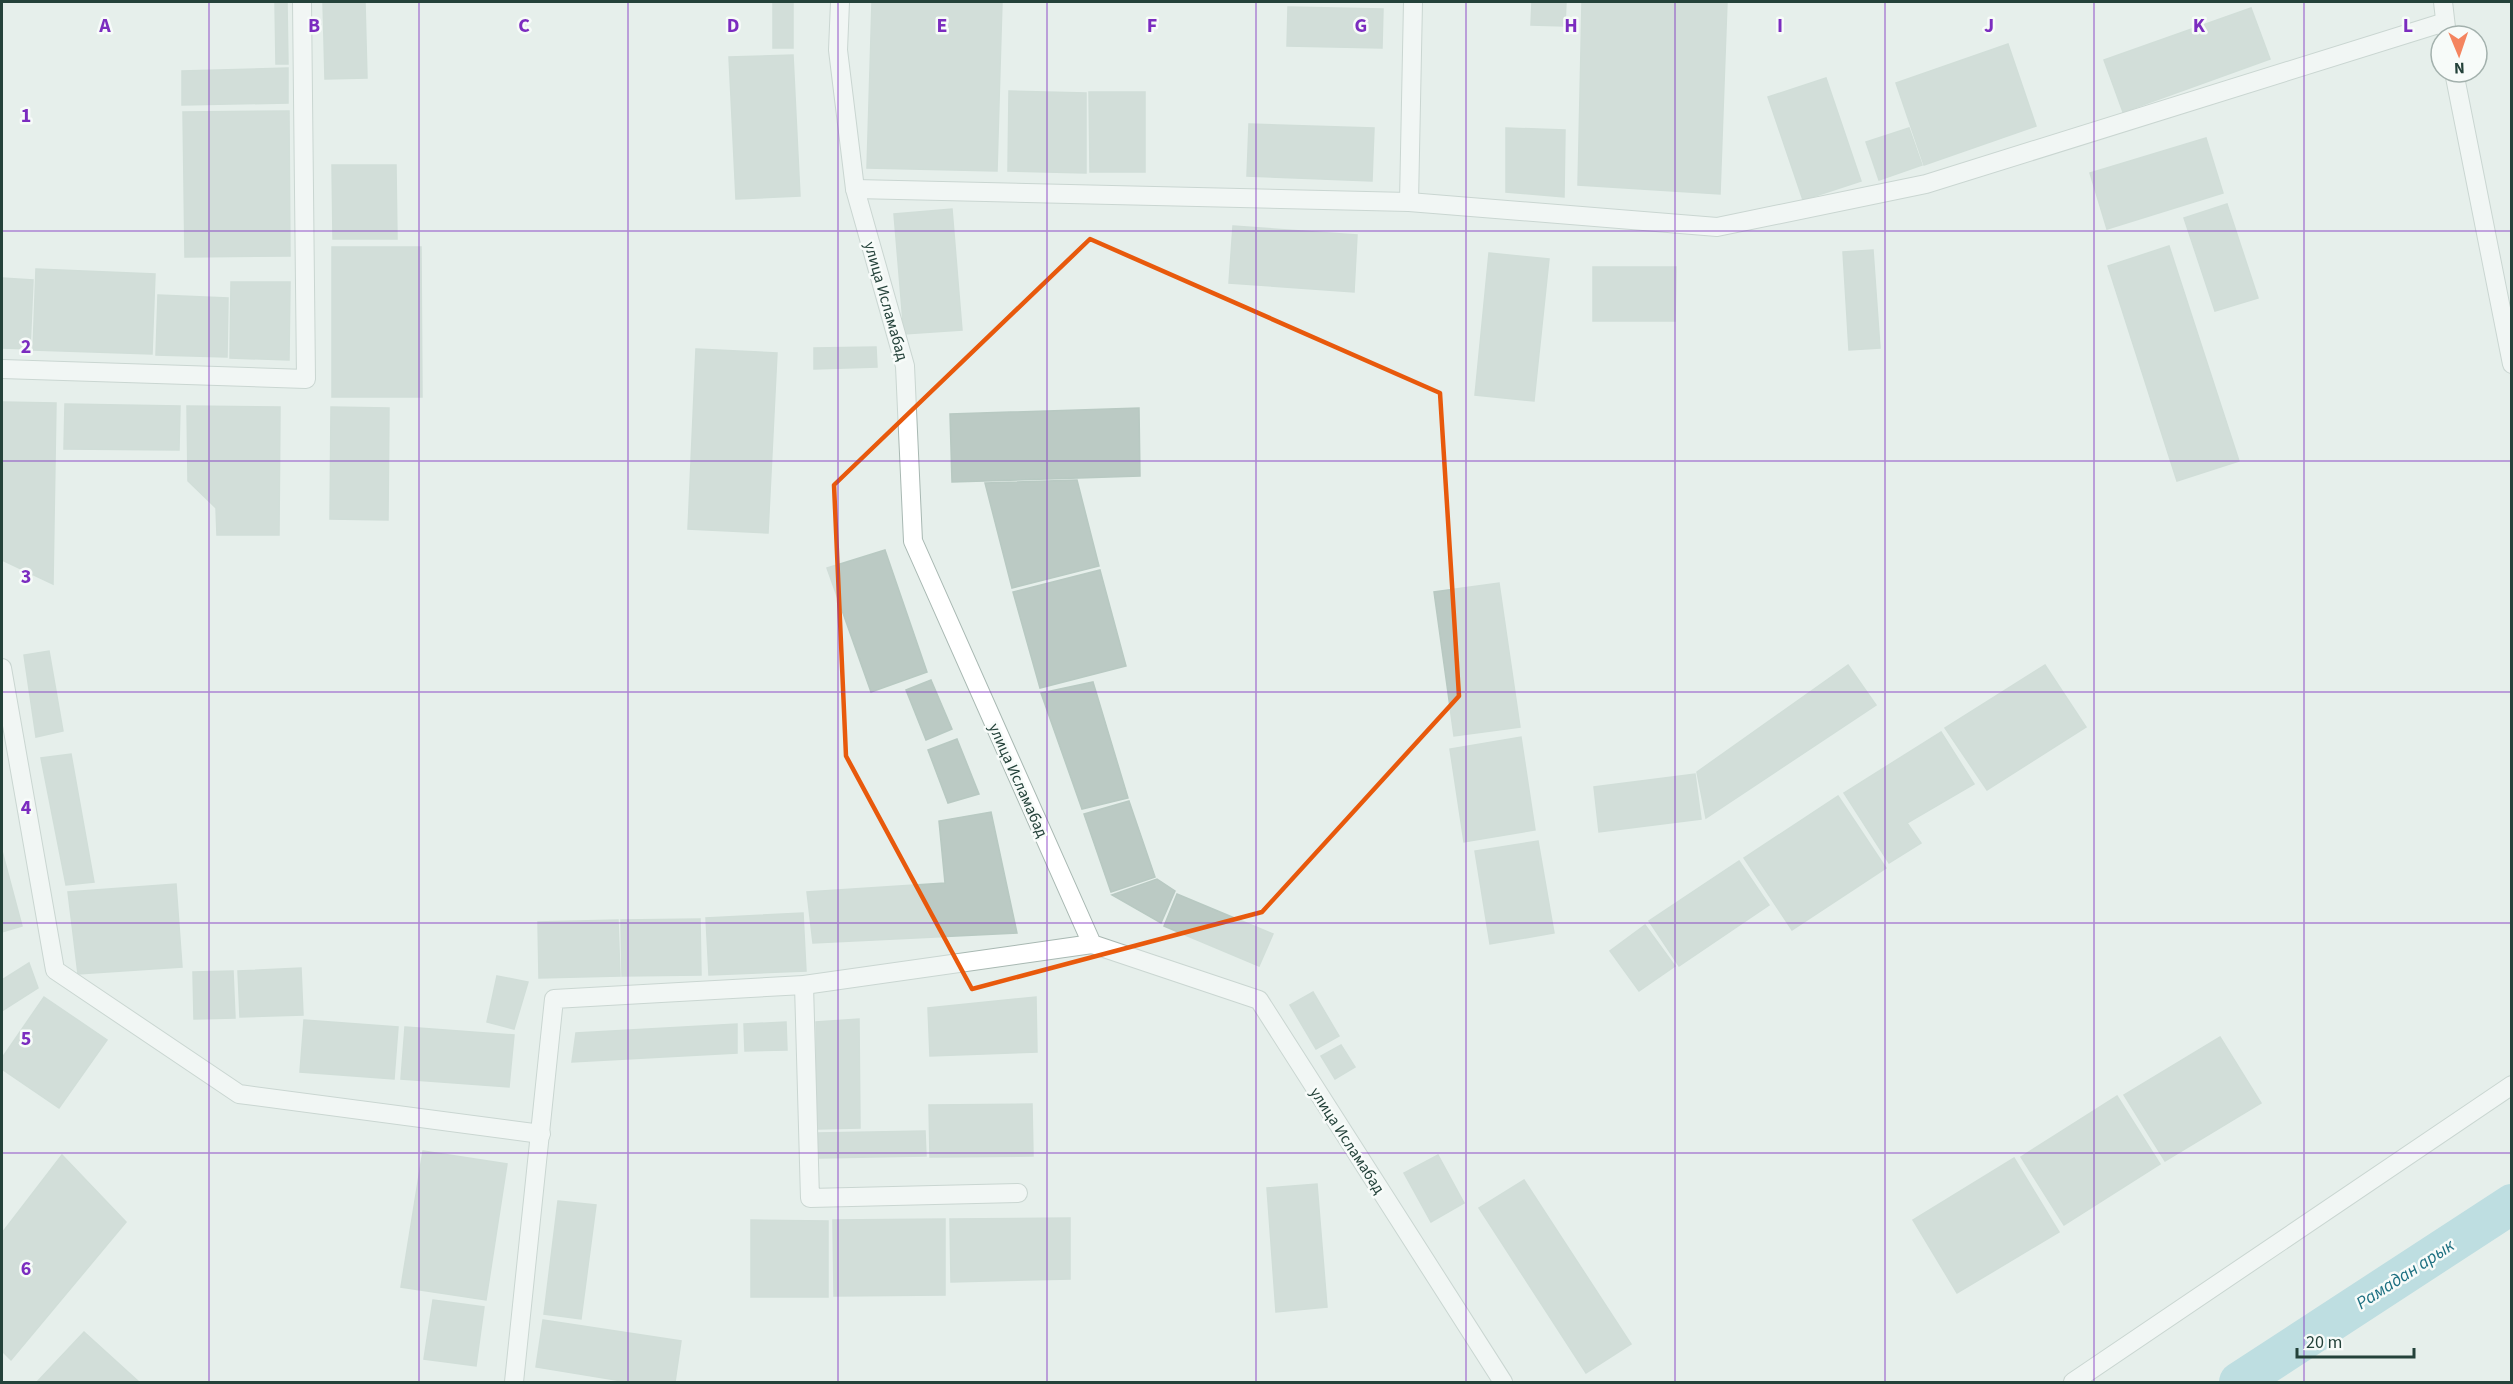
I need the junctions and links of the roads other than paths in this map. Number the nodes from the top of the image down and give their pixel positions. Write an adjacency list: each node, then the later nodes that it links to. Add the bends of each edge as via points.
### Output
1 (302, 2): 11 (street, via 306,379)
2 (840, 2): 8 (street, улица Исламабад, via 838,50)
3 (1413, 2): 9 (street)
4 (2443, 2): 5 (street)
5 (2445, 24)
6 (2429, 34): 9 (street, via 1926,184 1717,227)
7 (2456, 84): 10 (street)
8 (855, 189): 9 (street); 13 (street, улица Исламабад, via 906,366 913,541)
9 (1409, 202)
10 (2511, 364)
11 (2, 369)
12 (2, 668): 16 (street, via 55,970 239,1094)
13 (1092, 944): 14 (street); 19 (street, улица Исламабад, via 1259,1000)
14 (804, 985): 16 (street, via 554,999); 17 (street, via 810,1198)
15 (2511, 1085): 20 (street)
16 (542, 1134): 18 (street)
17 (1018, 1193)
18 (514, 1383)
19 (1503, 1383)
20 (2073, 1383)

